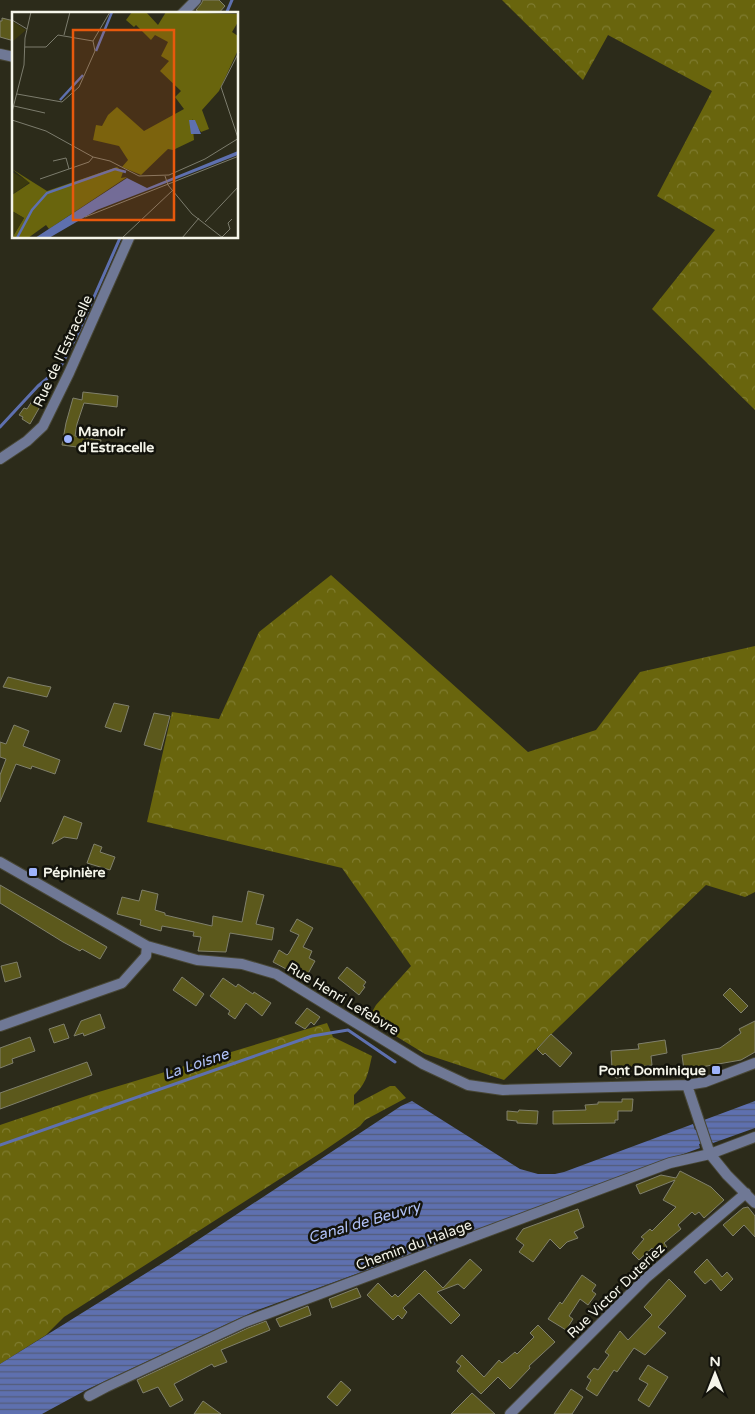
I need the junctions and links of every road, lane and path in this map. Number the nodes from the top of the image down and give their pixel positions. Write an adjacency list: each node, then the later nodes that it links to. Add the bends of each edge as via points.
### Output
1 (196, 0): 2 (street)
2 (184, 12)
3 (129, 239): 4 (street, Rue de l'Estracelle, via 43,426)
4 (0, 459)
5 (0, 862): 6 (street, Rue Henri Lefebvre)
6 (147, 946): 7 (street, via 146,956 122,983); 9 (street, Rue Henri Lefebvre, via 197,960 242,964 276,974 423,1064 468,1085 503,1090)
7 (0, 1026)
8 (755, 1063): 9 (street, Rue Henri Lefebvre, via 705,1082)
9 (687, 1085): 11 (street)
10 (755, 1137): 11 (street, Chemin du Halage)
11 (708, 1150): 12 (street); 14 (street, Chemin du Halage, via 245,1322)
12 (746, 1193): 13 (street); 15 (street, Rue Victor Duteriez, via 646,1278)
13 (755, 1203)
14 (89, 1396)
15 (510, 1414)

